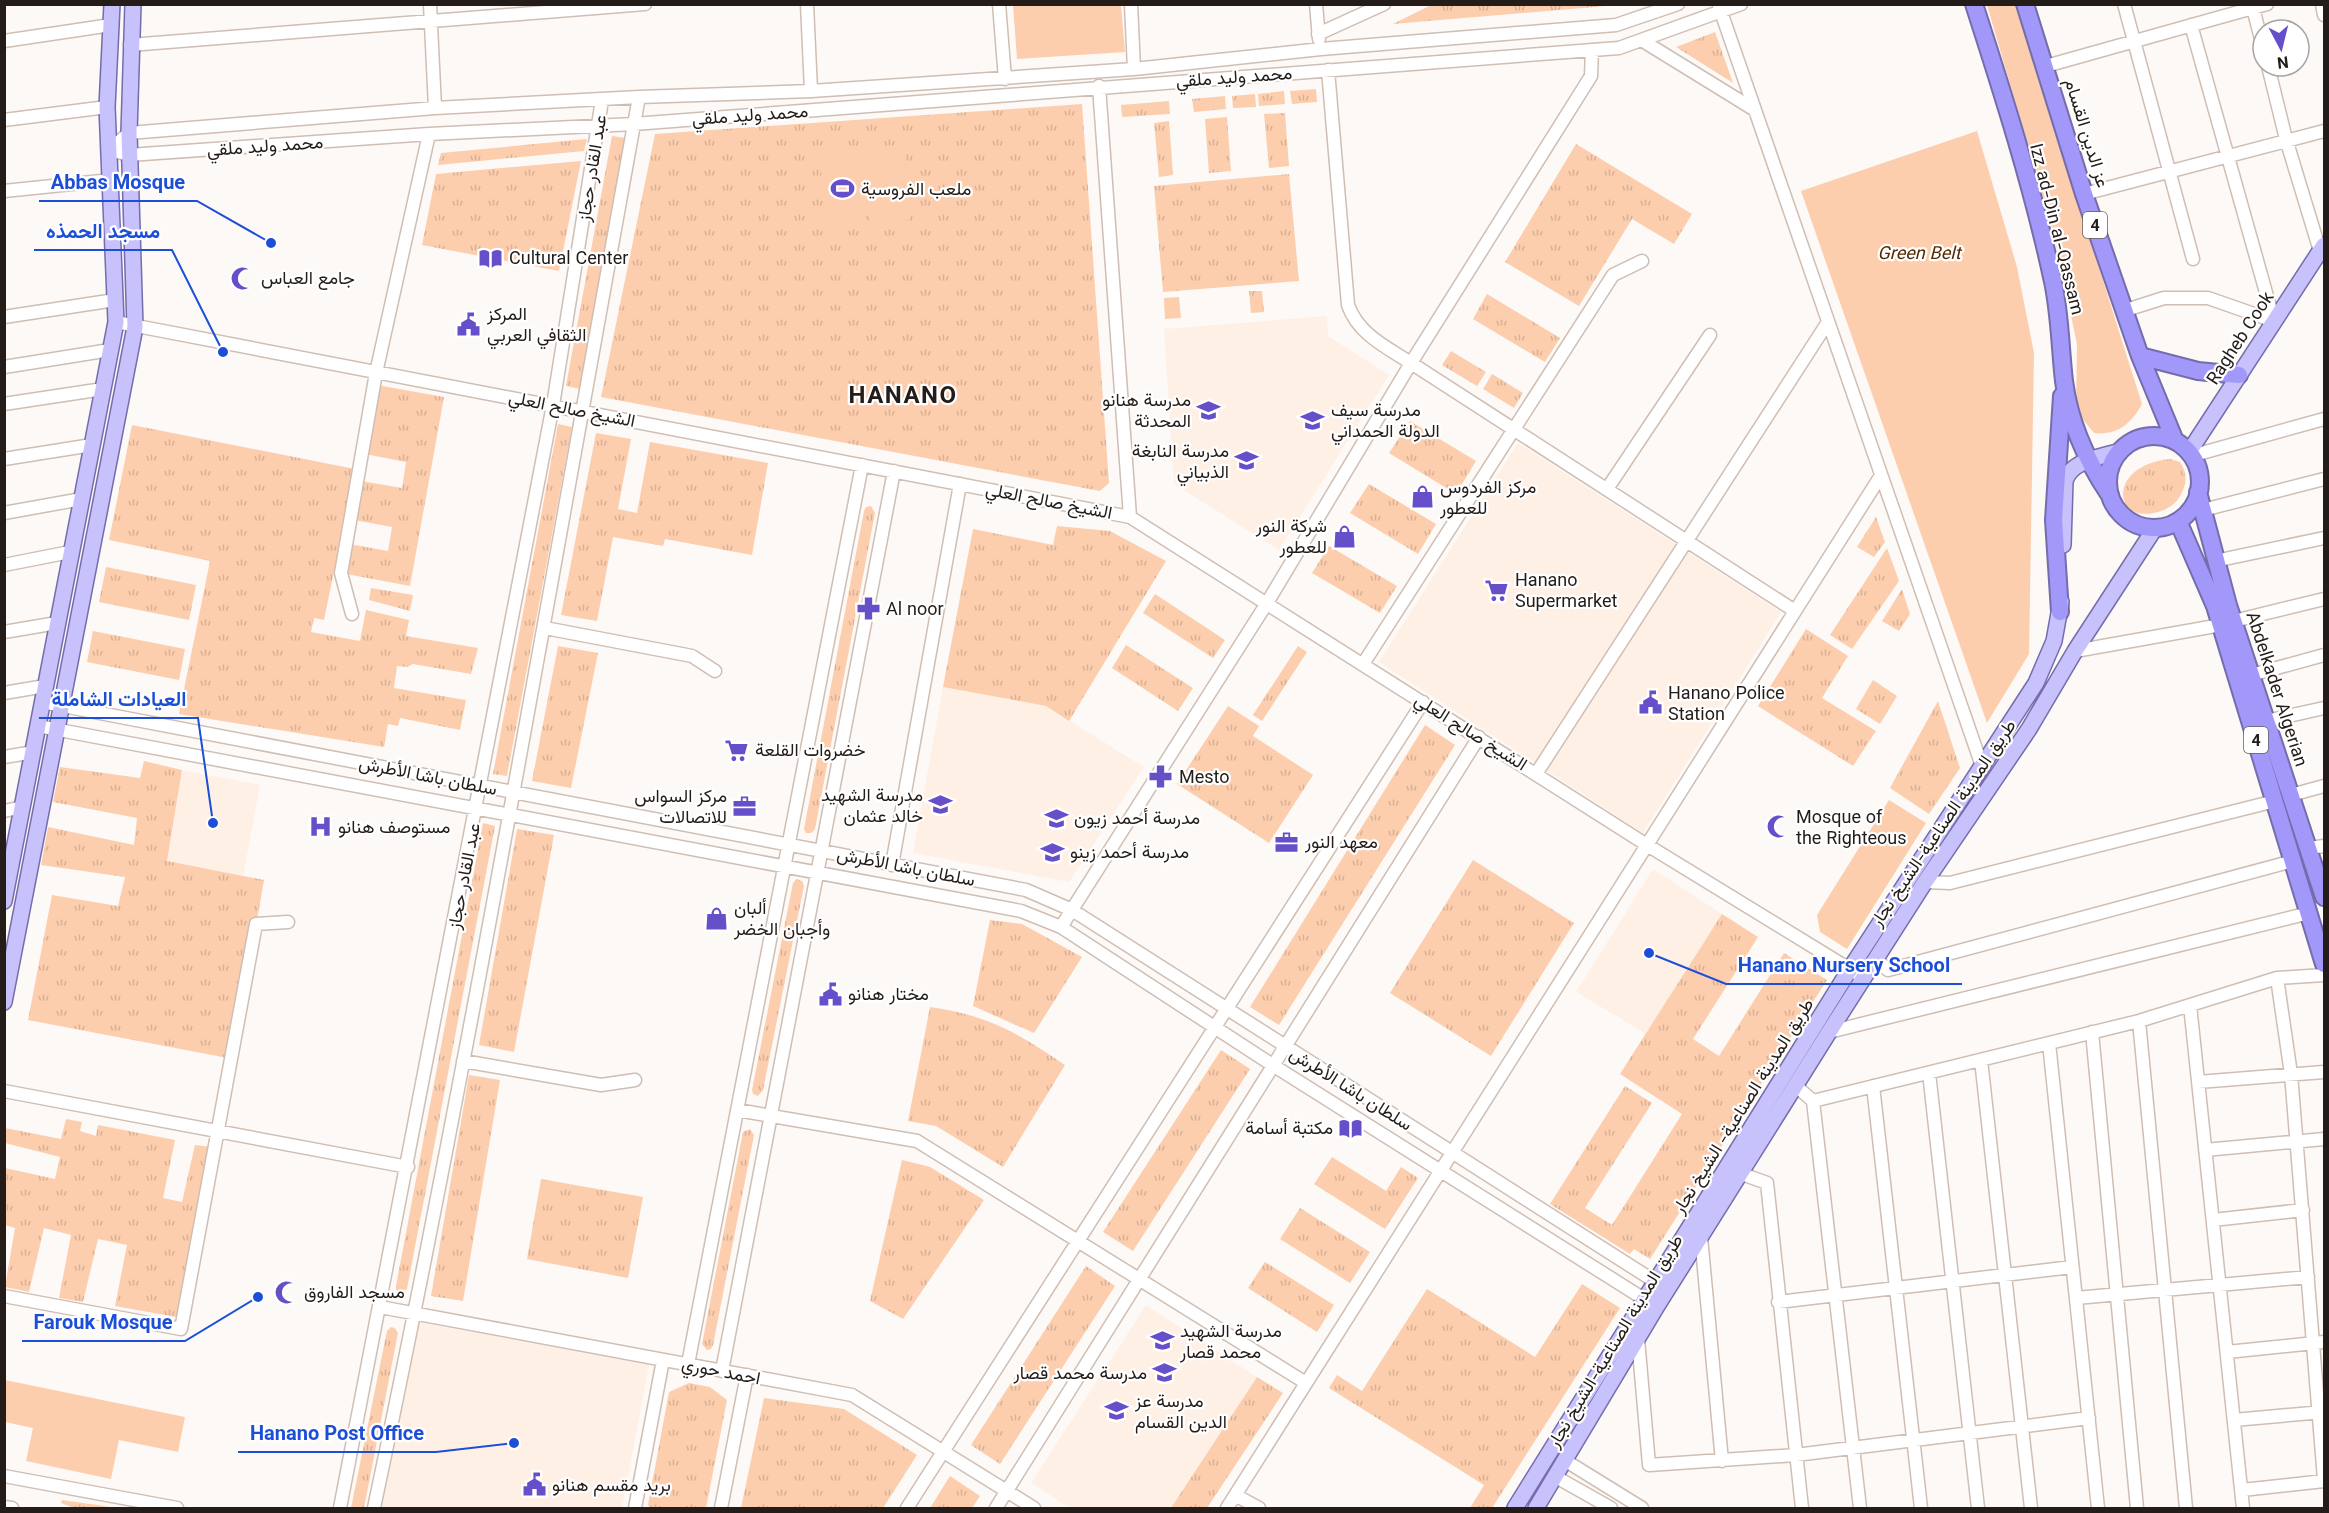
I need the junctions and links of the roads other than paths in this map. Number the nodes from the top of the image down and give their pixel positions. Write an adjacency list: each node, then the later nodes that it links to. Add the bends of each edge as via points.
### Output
1 (112, 4): 22 (main road)
2 (133, 4): 28 (main road)
3 (430, 4): 21 (street)
4 (645, 4): 21 (street)
5 (807, 4): 37 (street)
6 (999, 4): 35 (street)
7 (1131, 4): 32 (street)
8 (1316, 4): 24 (street)
9 (1384, 4): 24 (street)
10 (1678, 4): 29 (street, محمد وليد ملقي, via 1616,25)
11 (1741, 4): 17 (street, محمد وليد ملقي)
12 (1974, 4): 74 (highway, Izz ad-Din al-Qassam, via 2052,276)
13 (2025, 4): 31 (highway, عز الدين القسام / 4)
14 (2124, 4): 27 (street)
15 (2267, 4): 18 (street)
16 (2322, 4): 19 (street)
17 (1720, 8): 26 (street, محمد وليد ملقي); 42 (street)
18 (2253, 8): 20 (street); 23 (street)
19 (2325, 15)
20 (2256, 18)
21 (432, 22): 28 (street); 41 (street)
22 (111, 25): 25 (street); 40 (main road)
23 (2191, 26): 27 (street); 52 (street)
24 (1318, 34): 29 (street)
25 (4, 41)
26 (1642, 41): 30 (street, محمد وليد ملقي); 42 (street)
27 (2134, 42): 31 (street); 53 (street)
28 (130, 45): 47 (main road)
29 (1321, 50): 32 (street, محمد وليد ملقي)
30 (1592, 50): 33 (street, محمد وليد ملقي); 70 (street, via 1591,76)
31 (2046, 66): 56 (highway, عز الدين القسام / 4)
32 (1134, 69): 35 (street, محمد وليد ملقي)
33 (1328, 70): 36 (street, محمد وليد ملقي); 70 (street, via 1348,305 1364,332)
34 (2271, 78): 49 (street)
35 (1005, 79): 37 (street, محمد وليد ملقي)
36 (1099, 86): 44 (street, محمد وليد ملقي); 98 (street)
37 (812, 91): 38 (street, محمد وليد ملقي)
38 (639, 97): 39 (street, محمد وليد ملقي); 44 (street, عبد القادر حجاز)
39 (603, 100): 41 (street, محمد وليد ملقي); 45 (street, عبد القادر حجاز)
40 (107, 107): 43 (street); 50 (main road)
41 (435, 108): 47 (street, محمد وليد ملقي)
42 (1755, 110): 65 (street)
43 (4, 120)
44 (634, 124): 45 (street, محمد وليد ملقي); 78 (street, عبد القادر حجاز)
45 (599, 125): 48 (street, محمد وليد ملقي); 77 (street, عبد القادر حجاز)
46 (2325, 131): 49 (street)
47 (129, 133): 50 (street); 51 (main road)
48 (429, 134): 51 (street, محمد وليد ملقي); 72 (street)
49 (2286, 139): 52 (street); 57 (street)
50 (109, 150): 51 (street, محمد وليد ملقي); 54 (main road)
51 (129, 155): 66 (main road)
52 (2227, 155): 53 (street); 63 (street)
53 (2169, 170): 56 (street); 58 (street)
54 (111, 180): 55 (street); 60 (main road)
55 (4, 191)
56 (2084, 194): 61 (highway, عز الدين القسام / 4)
57 (2322, 248): 63 (main road, Ragheb Cook)
58 (2193, 259)
59 (1642, 261): 80 (street, via 1613,275)
60 (115, 300): 62 (street); 64 (main road)
61 (2126, 310): 63 (street, via 2164,298 2208,298); 69 (highway, عز الدين القسام / 4)
62 (4, 317)
63 (2274, 321): 73 (main road, Ragheb Cook)
64 (116, 322): 66 (street, الشيخ صالح العلي); 68 (main road)
65 (1828, 322): 89 (street); 102 (street)
66 (135, 327): 72 (street, الشيخ صالح العلي); 124 (main road)
67 (1710, 335): 92 (street)
68 (110, 350): 71 (street); 75 (main road)
69 (2140, 356): 73 (highway, via 2198,371); 81 (highway, عز الدين القسام / 4)
70 (1411, 363): 80 (street); 107 (street)
71 (4, 368)
72 (376, 373): 77 (street, الشيخ صالح العلي); 110 (street, via 341,573)
73 (2239, 375): 84 (main road, Ragheb Cook)
74 (2064, 380): 86 (highway, Izz ad-Din al-Qassam, via 2073,420); 109 (highway, via 2054,512)
75 (103, 389): 76 (street); 82 (main road)
76 (4, 404)
77 (553, 405): 78 (street, الشيخ صالح العلي); 134 (street, عبد القادر حجاز)
78 (582, 411): 87 (street, الشيخ صالح العلي); 113 (street, عبد القادر حجاز)
79 (2325, 419): 84 (street)
80 (1514, 429): 92 (street); 117 (street)
81 (2175, 441): 83 (highway, via 2164,437 2140,438); 84 (highway)
82 (92, 445): 85 (street); 95 (main road)
83 (2120, 451): 86 (main road, طريق المدينة الصناعية- الشيخ نجار); 94 (highway, via 2109,471)
84 (2190, 454): 93 (highway, via 2199,473)
85 (4, 459)
86 (2089, 461): 94 (highway, Izz ad-Din al-Qassam); 109 (main road, طريق المدينة الصناعية- الشيخ نجار, via 2072,468 2065,481)
87 (862, 465): 88 (street, الشيخ صالح العلي); 143 (street)
88 (894, 471): 91 (street, الشيخ صالح العلي); 146 (street)
89 (1880, 477): 108 (street); 132 (street)
90 (2325, 479): 96 (street)
91 (960, 484): 98 (street, الشيخ صالح العلي); 148 (street)
92 (1607, 489): 102 (street)
93 (2198, 492): 96 (highway, Abdelkader Algerian / 4); 99 (highway, via 2187,514)
94 (2109, 494): 100 (highway, via 2121,515 2143,527)
95 (82, 499): 97 (street); 103 (main road)
96 (2203, 510): 104 (highway, Abdelkader Algerian / 4)
97 (4, 513)
98 (1130, 517): 107 (street, الشيخ صالح العلي)
99 (2178, 521): 100 (highway); 112 (highway, Abdelkader Algerian / 4)
100 (2155, 528): 115 (main road, طريق المدينة الصناعية-الشيخ نجار)
101 (2325, 538): 104 (street)
102 (1687, 541): 108 (street); 133 (street)
103 (70, 552): 105 (street); 111 (main road)
104 (2215, 561): 112 (highway, Abdelkader Algerian / 4)
105 (4, 565)
106 (2325, 599): 112 (street)
107 (1267, 603): 117 (street, الشيخ صالح العلي); 155 (street)
108 (1795, 611): 144 (street)
109 (2060, 612): 132 (main road, طريق المدينة الصناعية- الشيخ نجار, via 2043,670)
110 (351, 614)
111 (57, 623): 114 (street); 120 (main road)
112 (2227, 623): 115 (street); 119 (highway, Abdelkader Algerian / 4); 138 (highway, Abdelkader Algerian / 4)
113 (545, 628): 118 (street, via 692,656); 136 (street, عبد القادر حجاز)
114 (4, 632)
115 (2075, 651): 152 (main road, طريق المدينة الصناعية-الشيخ نجار, via 2029,729)
116 (2325, 655): 119 (street)
117 (1363, 664): 123 (street, الشيخ صالح العلي)
118 (715, 671)
119 (2251, 675): 126 (highway, Abdelkader Algerian / 4)
120 (45, 686): 121 (street); 122 (main road)
121 (4, 693)
122 (42, 702): 124 (street, سلطان باشا الأطرش); 127 (main road)
123 (1423, 702): 129 (street, الشيخ صالح العلي); 167 (street)
124 (62, 705): 128 (main road); 134 (street, سلطان باشا الأطرش)
125 (2325, 708): 126 (street)
126 (2266, 721): 137 (highway, Abdelkader Algerian / 4)
127 (38, 726): 128 (street, سلطان باشا الأطرش); 130 (main road)
128 (57, 729): 140 (street, سلطان باشا الأطرش); 165 (main road)
129 (1479, 737): 133 (street, الشيخ صالح العلي); 173 (street)
130 (34, 753): 131 (street); 139 (main road)
131 (4, 757)
132 (1982, 766): 161 (main road, طريق المدينة الصناعية- الشيخ نجار)
133 (1536, 774): 144 (street, الشيخ صالح العلي)
134 (481, 786): 136 (street, سلطان باشا الأطرش); 140 (street, عبد القادر حجاز)
135 (2325, 786): 137 (street)
136 (514, 792): 142 (street, عبد القادر حجاز); 143 (street, سلطان باشا الأطرش)
137 (2291, 795): 145 (highway, Abdelkader Algerian / 4)
138 (2275, 801): 147 (highway, Abdelkader Algerian / 4); 152 (street, via 1950,883)
139 (22, 807): 141 (street); 151 (main road)
140 (477, 808): 142 (street, سلطان باشا الأطرش); 193 (street, عبد القادر حجاز)
141 (4, 811)
142 (510, 815): 149 (street, سلطان باشا الأطرش); 175 (street, عبد القادر حجاز)
143 (789, 845): 146 (street, سلطان باشا الأطرش); 149 (street)
144 (1647, 845): 161 (street, الشيخ صالح العلي); 192 (street)
145 (2317, 847): 153 (highway, Abdelkader Algerian / 4)
146 (821, 851): 148 (street, سلطان باشا الأطرش); 150 (street)
147 (2293, 861): 156 (highway, Abdelkader Algerian / 4); 159 (street, via 1888,970)
148 (892, 865): 155 (street, سلطان باشا الأطرش, via 1026,890)
149 (784, 866): 150 (street, سلطان باشا الأطرش); 186 (street)
150 (817, 872): 158 (street, سلطان باشا الأطرش, via 1021,910); 187 (street)
151 (6, 881): 154 (main road)
152 (1925, 882): 159 (main road, طريق المدينة الصناعية-الشيخ نجار)
153 (2325, 897)
154 (4, 901)
155 (1072, 910): 158 (street); 167 (street, سلطان باشا الأطرش)
156 (2309, 914): 160 (highway, Abdelkader Algerian / 4); 170 (street)
157 (288, 922): 188 (street, via 256,924)
158 (1061, 927): 169 (street, سلطان باشا الأطرش)
159 (1876, 959): 163 (main road, طريق المدينة الصناعية-الشيخ نجار)
160 (2325, 964)
161 (1850, 969): 163 (street, الشيخ صالح العلي); 206 (main road, طريق المدينة الصناعية- الشيخ نجار)
162 (2325, 975): 164 (street)
163 (1864, 978): 170 (main road, طريق المدينة الصناعية-الشيخ نجار)
164 (2277, 978): 166 (street); 179 (street)
165 (4, 1002)
166 (2190, 1005): 168 (street); 181 (street)
167 (1227, 1010): 169 (street); 173 (street, سلطان باشا الأطرش)
168 (2139, 1021): 171 (street); 208 (street)
169 (1215, 1028): 176 (street, سلطان باشا الأطرش); 199 (street)
170 (1829, 1032): 182 (main road, طريق المدينة الصناعية-الشيخ نجار)
171 (2092, 1032): 172 (street); 209 (street)
172 (2049, 1043): 174 (street); 200 (street)
173 (1285, 1048): 176 (street); 192 (street, سلطان باشا الأطرش)
174 (1981, 1060): 177 (street); 201 (street)
175 (463, 1061): 180 (street, via 601,1085); 216 (street, عبد القادر حجاز)
176 (1274, 1066): 194 (street, سلطان باشا الأطرش); 203 (street)
177 (1929, 1072): 183 (street); 204 (street)
178 (2325, 1072): 179 (street)
179 (2291, 1074): 181 (street); 190 (street)
180 (635, 1080)
181 (2198, 1082): 191 (street)
182 (1796, 1086): 185 (street); 195 (main road, طريق المدينة الصناعية-الشيخ نجار)
183 (1873, 1086): 185 (street); 207 (street)
184 (4, 1091): 188 (street)
185 (1813, 1101): 210 (street)
186 (737, 1110): 187 (street); 221 (street)
187 (770, 1116): 199 (street, via 917,1141); 222 (street)
188 (219, 1130): 193 (street); 211 (street, via 182,1329)
189 (2325, 1139): 190 (street)
190 (2297, 1142): 191 (street); 196 (street)
191 (2205, 1150): 197 (street)
192 (1452, 1153): 194 (street); 206 (street, سلطان باشا الأطرش)
193 (408, 1167): 215 (street, عبد القادر حجاز)
194 (1440, 1171): 214 (street, سلطان باشا الأطرش); 224 (street)
195 (1742, 1174): 198 (main road, طريق المدينة الصناعية-الشيخ نجار); 213 (street, via 1767,1184)
196 (2302, 1210): 197 (street); 202 (street)
197 (2213, 1220): 205 (street)
198 (1701, 1238): 206 (main road, طريق المدينة الصناعية-الشيخ نجار); 235 (street)
199 (1078, 1240): 203 (street); 232 (street)
200 (2072, 1267): 201 (street); 212 (street)
201 (2005, 1275): 204 (street); 228 (street)
202 (2308, 1277): 205 (street); 218 (street)
203 (1142, 1279): 224 (street); 240 (street)
204 (1952, 1281): 207 (street); 229 (street)
205 (2220, 1285): 208 (street); 219 (street)
206 (1662, 1286): 214 (main road, طريق المدينة الصناعية- الشيخ نجار)
207 (1896, 1288): 210 (street); 230 (street)
208 (2165, 1290): 209 (street); 267 (street)
209 (2117, 1294): 212 (street); 266 (street)
210 (1836, 1295): 213 (street); 231 (street)
211 (4, 1296)
212 (2076, 1298): 226 (street)
213 (1778, 1302): 233 (street)
214 (1651, 1303): 217 (main road, طريق المدينة الصناعية-الشيخ نجار); 255 (main road, طريق المدينة الصناعية- الشيخ نجار)
215 (380, 1307): 216 (street, احمد حوري); 246 (street, عبد القادر حجاز)
216 (415, 1313): 220 (street, احمد حوري); 247 (street, عبد القادر حجاز)
217 (1638, 1339): 234 (main road, طريق المدينة الصناعية-الشيخ نجار); 235 (street, via 1649,1465)
218 (2318, 1342): 219 (street); 225 (street)
219 (2227, 1353): 227 (street)
220 (663, 1360): 221 (street, احمد حوري); 248 (street)
221 (688, 1364): 222 (street, احمد حوري)
222 (722, 1371): 223 (street, احمد حوري)
223 (747, 1375): 232 (street, احمد حوري, via 852,1395); 249 (street)
224 (1306, 1383): 242 (street)
225 (2321, 1412): 227 (street); 238 (street)
226 (2088, 1418): 228 (street); 265 (street)
227 (2234, 1420): 239 (street)
228 (2022, 1427): 229 (street); 264 (street)
229 (1969, 1433): 230 (street); 263 (street)
230 (1913, 1440): 231 (street); 262 (street)
231 (1853, 1448): 233 (street); 261 (street)
232 (943, 1452): 240 (street, احمد حوري); 250 (street)
233 (1796, 1455): 235 (street); 260 (street)
234 (1566, 1461): 237 (main road, طريق المدينة الصناعية-الشيخ نجار); 259 (street)
235 (1722, 1461)
236 (4, 1476): 245 (street)
237 (1556, 1477): 241 (street); 256 (main road, طريق المدينة الصناعية-الشيخ نجار)
238 (2325, 1480): 239 (street)
239 (2241, 1490): 268 (street)
240 (1007, 1492): 251 (street); 252 (street, احمد حوري)
241 (1586, 1493): 257 (street); 258 (street)
242 (1236, 1496): 253 (street); 254 (street)
243 (4, 1507): 244 (street)
244 (12, 1509)
245 (177, 1509)
246 (340, 1509)
247 (374, 1509)
248 (635, 1509)
249 (722, 1509)
250 (907, 1509)
251 (996, 1509)
252 (1034, 1509)
253 (1227, 1509)
254 (1259, 1509)
255 (1515, 1509)
256 (1536, 1509)
257 (1587, 1509)
258 (1611, 1509)
259 (1642, 1509)
260 (1802, 1509)
261 (1860, 1509)
262 (1921, 1509)
263 (1978, 1509)
264 (2031, 1509)
265 (2098, 1509)
266 (2138, 1509)
267 (2186, 1509)
268 (2243, 1509)

